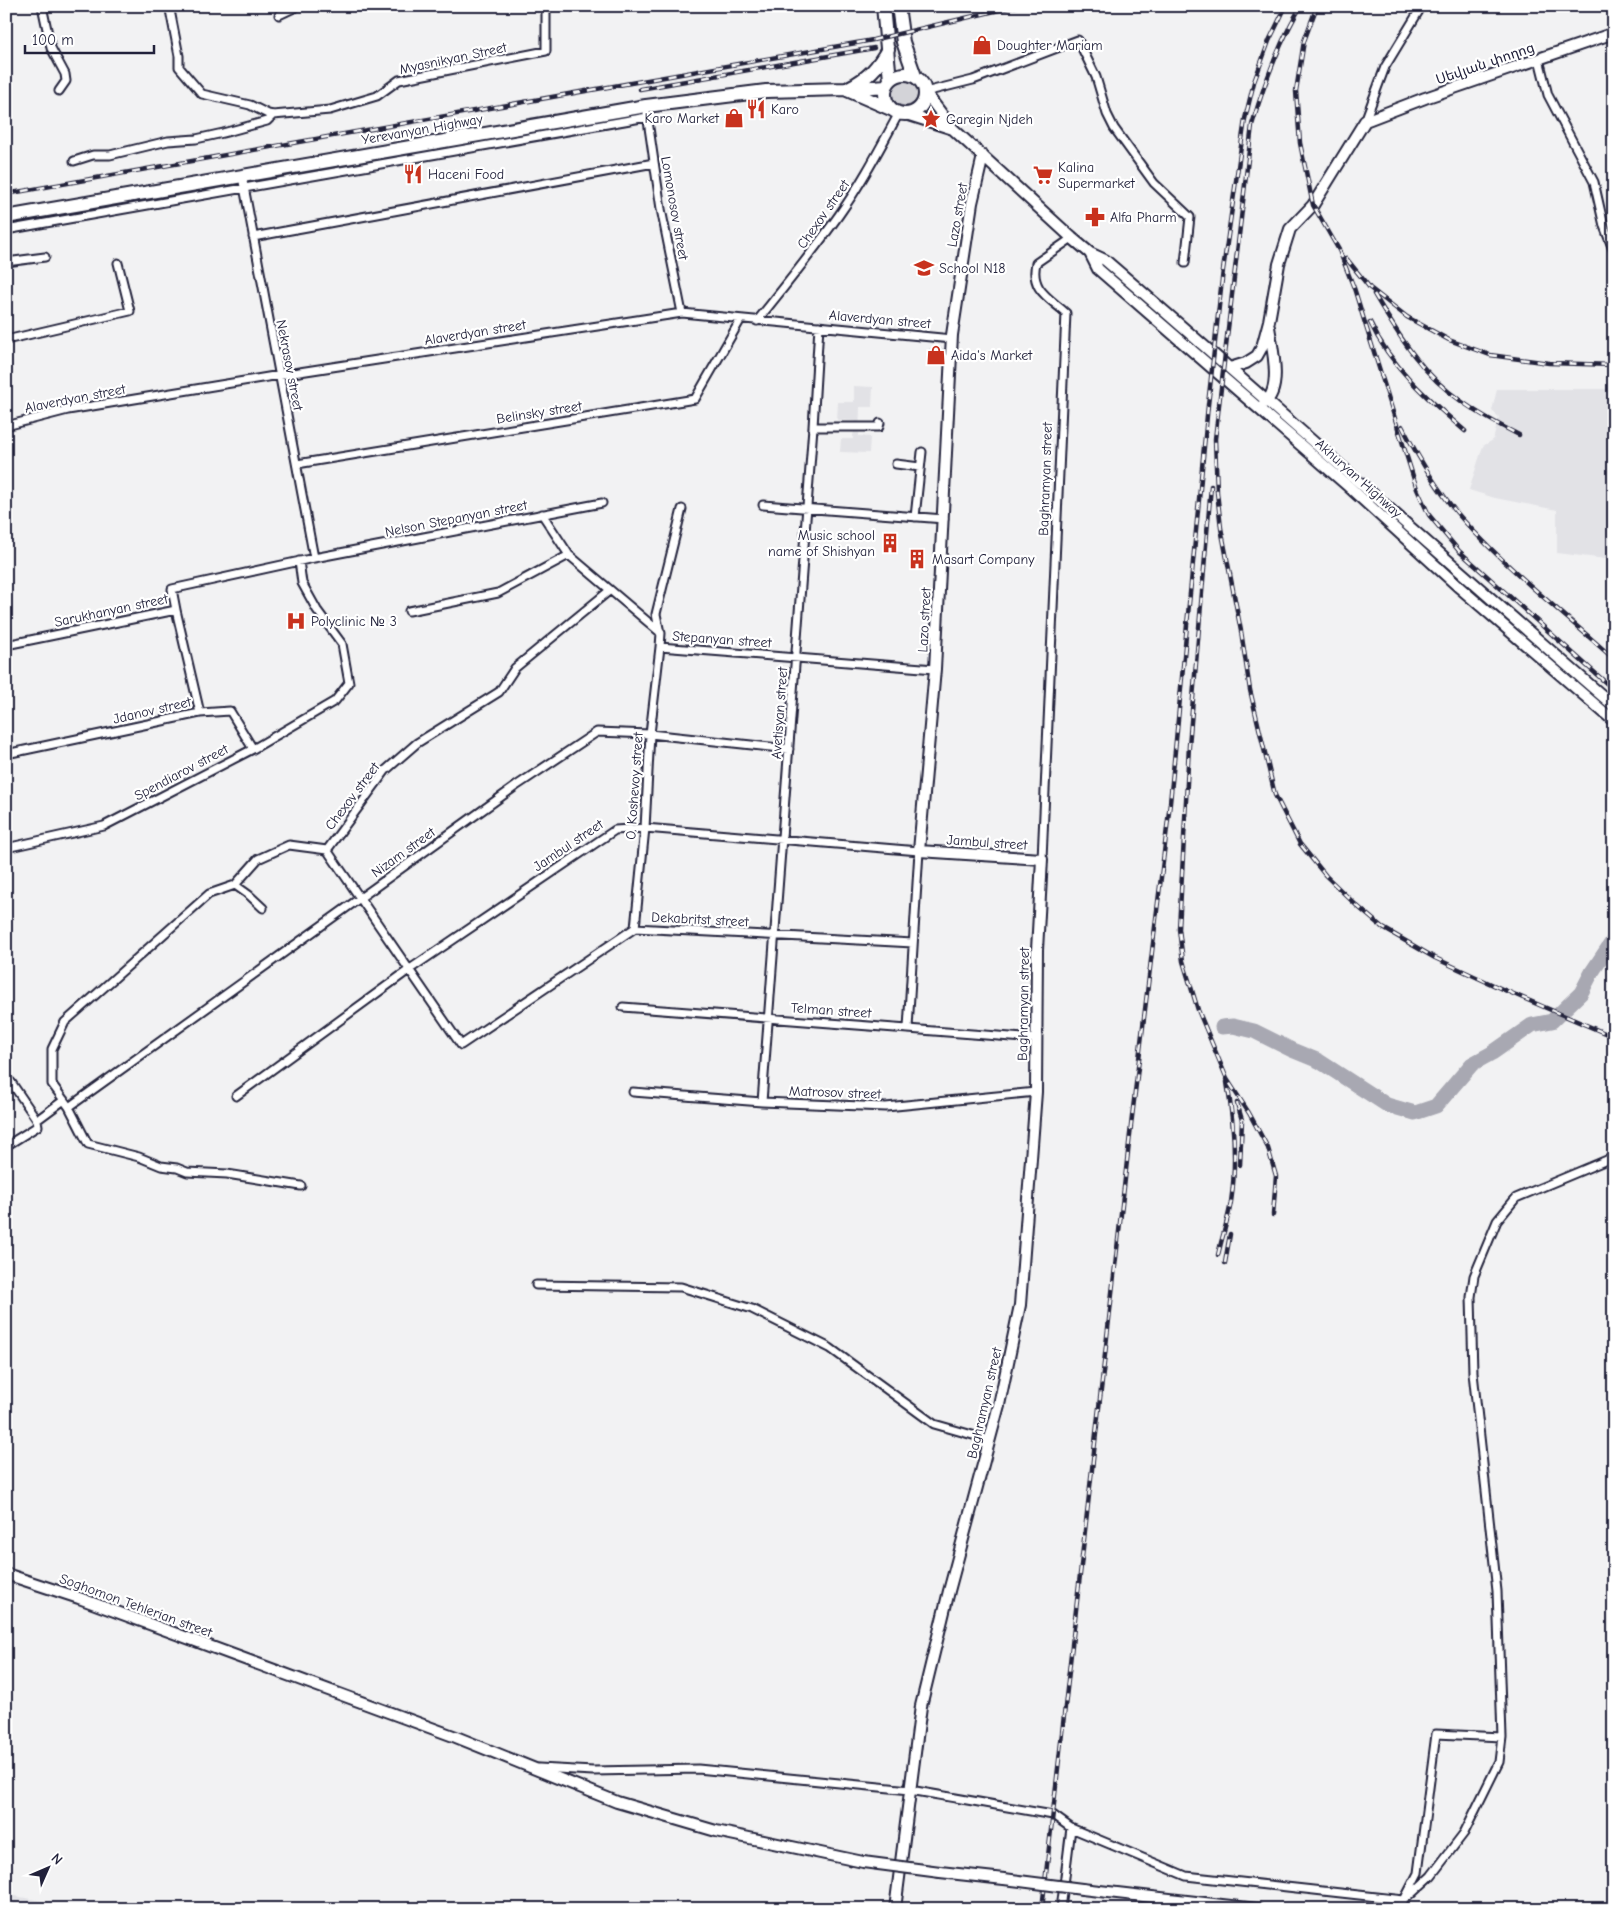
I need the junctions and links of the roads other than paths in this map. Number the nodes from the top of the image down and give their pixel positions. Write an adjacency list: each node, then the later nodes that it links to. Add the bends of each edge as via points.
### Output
1 (42, 6): 15 (street, via 51,48 65,74 66,81)
2 (171, 6): 19 (street, Myasnikyan Street, via 179,67 202,94 250,105)
3 (298, 6): 8 (street)
4 (546, 6): 19 (street, Myasnikyan Street, via 546,51 399,80 377,96 330,110)
5 (883, 6): 10 (highway)
6 (898, 6): 12 (highway)
7 (1422, 6): 20 (street, via 1385,67)
8 (279, 15)
9 (1614, 33): 11 (street, Սեվյան փողոց)
10 (888, 49): 13 (highway); 14 (highway, via 874,71)
11 (1540, 59): 20 (street, Սեվյան փողոց); 30 (street, via 1548,95 1594,182)
12 (914, 76): 13 (highway, via 902,74); 16 (highway, via 924,85)
13 (888, 83): 14 (highway, Yerevanyan Highway); 18 (highway, via 886,99)
14 (845, 89): 17 (highway, Yerevanyan Highway, via 766,91); 18 (highway, Yerevanyan Highway)
15 (59, 91)
16 (925, 92): 18 (highway, via 922,105 912,113); 21 (street); 35 (street, via 973,80 1078,40 1096,77 1106,114 1114,128 1154,183 1190,217)
17 (647, 111): 24 (street, Lomonosov street); 25 (highway, Yerevanyan Highway)
18 (899, 112): 21 (street, Akhuryan Highway); 38 (street, Chexov street, via 864,178 840,214)
19 (274, 115): 23 (street, via 267,121 223,133)
20 (1365, 121): 39 (street, via 1314,204 1290,229 1279,264)
21 (953, 129): 22 (street, Akhuryan Highway)
22 (983, 156): 29 (street, Akhuryan Highway); 41 (street, Lazo street, via 972,203)
23 (74, 161)
24 (654, 163): 28 (street); 36 (street, Lomonosov street)
25 (243, 182): 26 (highway, Yerevanyan Highway); 27 (street); 28 (street, Nekrasov street)
26 (6, 216)
27 (6, 230)
28 (253, 237): 44 (street, Nekrasov street)
29 (1072, 238): 31 (street, Akhuryan Highway); 84 (street, Baghramyan street, via 1036,263 1034,274 1036,285 1066,313)
30 (1614, 252)
31 (1090, 253): 43 (street, Akhuryan Highway, via 1105,260); 46 (street, Akhuryan Highway, via 1098,269)
32 (45, 257): 33 (street)
33 (6, 262)
34 (118, 263): 42 (street, via 130,311)
35 (1185, 263)
36 (682, 313): 37 (street, Alaverdyan street); 44 (street, Alaverdyan street)
37 (741, 319): 38 (street, Alaverdyan street); 51 (street, Belinsky street, via 695,399)
38 (757, 321): 40 (street, Alaverdyan street)
39 (1269, 321): 43 (street, via 1257,356); 45 (street, via 1275,380)
40 (819, 326): 41 (street, Alaverdyan street); 49 (street, Avetisyan street)
41 (952, 338): 60 (street, Lazo street)
42 (6, 340)
43 (1230, 368): 45 (street, Akhuryan Highway)
44 (280, 375): 48 (street, Alaverdyan street, via 68,410); 51 (street, Nekrasov street)
45 (1268, 401): 46 (street); 72 (street, Akhuryan Highway)
46 (1258, 407): 74 (street, Akhuryan Highway)
47 (880, 423): 49 (street, via 880,427)
48 (6, 426)
49 (814, 427): 57 (street, Avetisyan street)
50 (922, 452): 53 (street)
51 (296, 464): 62 (street, Nekrasov street)
52 (896, 464): 53 (street)
53 (920, 467): 59 (street)
54 (602, 502): 58 (street, Nelson Stepanyan street)
55 (763, 505): 57 (street)
56 (682, 509): 67 (street, via 656,614)
57 (806, 510): 59 (street); 70 (street, Avetisyan street)
58 (542, 514): 61 (street, Stepanyan street); 62 (street, Nelson Stepanyan street)
59 (915, 517): 60 (street)
60 (944, 518): 71 (street, Lazo street)
61 (569, 555): 64 (street, Stepanyan street); 66 (street, via 498,593)
62 (314, 558): 63 (street, Sarukhanyan street)
63 (299, 561): 65 (street, Sarukhanyan street, via 172,589); 76 (street, Spendiarov street, via 302,583 342,644 349,683 335,701)
64 (609, 591): 67 (street, Stepanyan street); 82 (street, Chexov street, via 516,668 498,692 417,743 386,770)
65 (176, 610): 68 (street, Sarukhanyan street); 73 (street, Jdanov street)
66 (409, 611)
67 (660, 633): 69 (street, Stepanyan street)
68 (6, 645)
69 (660, 647): 70 (street, Stepanyan street); 75 (street, O. Koshevoy street)
70 (796, 657): 71 (street, Stepanyan street); 77 (street, Avetisyan street)
71 (935, 669): 83 (street, Lazo street)
72 (1614, 706)
73 (200, 713): 76 (street, via 230,711); 78 (street, Jdanov street)
74 (1614, 721)
75 (650, 734): 77 (street, Nizam street); 79 (street, O. Koshevoy street); 86 (street, Nizam street, via 597,732)
76 (253, 749): 81 (street, Spendiarov street, via 104,826)
77 (789, 749): 80 (street, Avetisyan street)
78 (6, 754)
79 (645, 828): 80 (street, Jambul street); 88 (street, O. Koshevoy street); 91 (street, Jambul street, via 615,830)
80 (782, 838): 83 (street, Jambul street); 89 (street, Avetisyan street)
81 (6, 848)
82 (327, 850): 85 (street, Chexov street, via 289,845 258,860); 86 (street)
83 (919, 851): 84 (street, Jambul street); 90 (street, Lazo street)
84 (1042, 859): 95 (street, Baghramyan street)
85 (235, 885): 87 (street); 100 (street, Chexov street, via 209,894 65,1022 52,1049 52,1084)
86 (361, 898): 91 (street); 102 (street, Nizam street)
87 (262, 908)
88 (635, 928): 89 (street, Dekabritst street); 91 (street, Dekabritst street, via 461,1045)
89 (775, 936): 90 (street, Dekabritst street); 93 (street, Avetisyan street)
90 (913, 943): 94 (street, Lazo street)
91 (410, 969): 99 (street, Jambul street)
92 (623, 1008): 93 (street, Telman street)
93 (768, 1018): 94 (street, Telman street); 101 (street, Avetisyan street)
94 (908, 1028): 95 (street, Telman street)
95 (1036, 1038): 98 (street, Baghramyan street)
96 (6, 1085): 103 (street, via 11,1082)
97 (633, 1092): 101 (street, Matrosov street)
98 (1036, 1092): 101 (street, Matrosov street, via 886,1107); 108 (street, Baghramyan street, via 1020,1305)
99 (236, 1096)
100 (64, 1100): 102 (street, Chexov street); 103 (street)
101 (762, 1102)
102 (69, 1107): 106 (street, Chexov street, via 88,1144 188,1172 227,1174)
103 (37, 1120): 104 (street, via 38,1126)
104 (6, 1146)
105 (1614, 1157): 110 (street, via 1516,1198 1497,1221 1474,1276 1471,1298 1473,1373 1497,1591)
106 (301, 1186)
107 (536, 1285): 108 (street, via 680,1288 752,1309 830,1348 934,1424)
108 (990, 1440): 112 (street, Baghramyan street, via 921,1706)
109 (6, 1574): 111 (street, Soghomon Tehlerian street, via 456,1737)
110 (1502, 1737): 114 (street, via 1499,1762 1464,1833 1430,1876); 114 (street, via 1436,1734 1418,1873)
111 (529, 1767): 112 (street, via 593,1771 698,1769); 117 (street, Soghomon Tehlerian street, bridge, via 617,1802 716,1831 863,1862)
112 (910, 1790): 113 (street, via 1053,1815); 115 (street, Baghramyan street)
113 (1071, 1828): 114 (street, via 1186,1876); 116 (street)
114 (1404, 1900)
115 (895, 1909)
116 (1061, 1909)
117 (1257, 1909)

